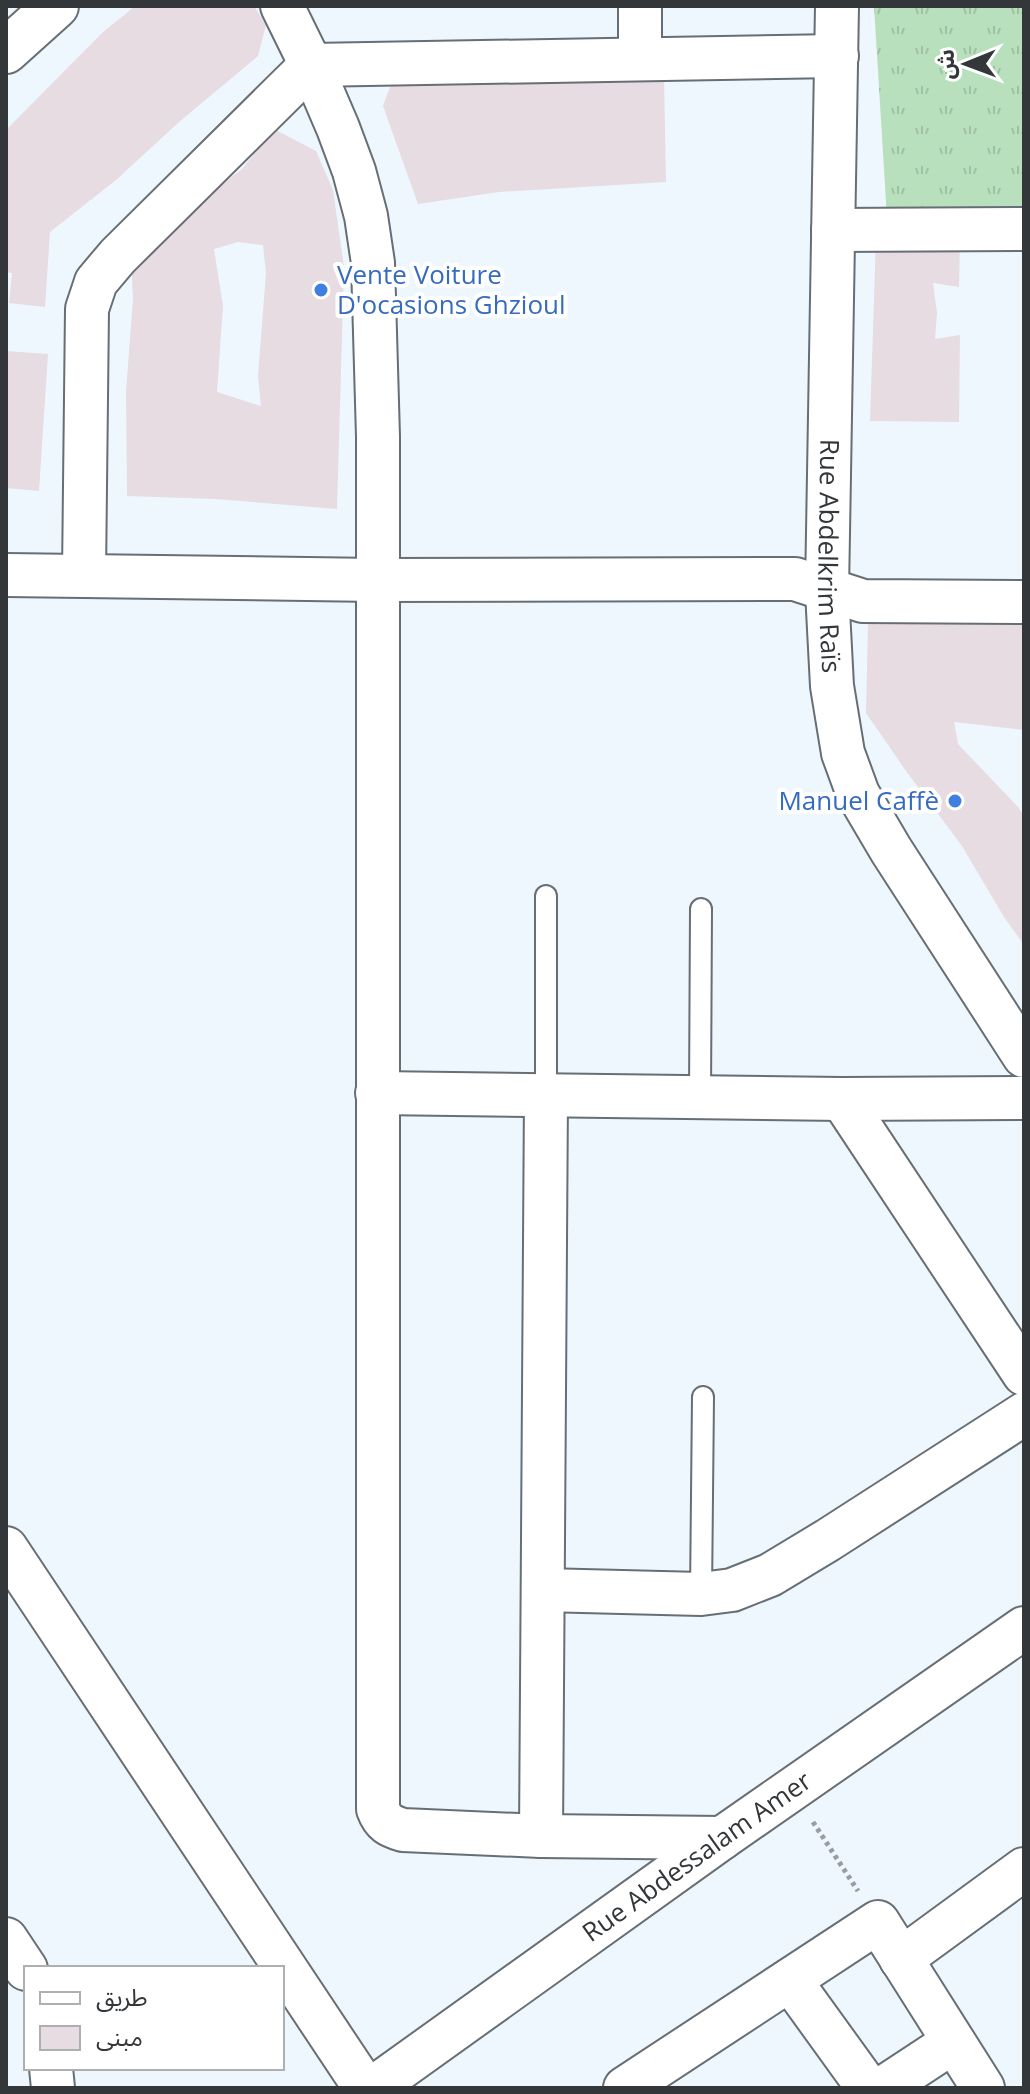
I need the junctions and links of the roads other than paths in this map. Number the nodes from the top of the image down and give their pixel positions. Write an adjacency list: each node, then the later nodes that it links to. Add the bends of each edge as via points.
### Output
1 (56, 6): 5 (street)
2 (282, 6): 8 (street)
3 (640, 6): 7 (street)
4 (837, 6): 6 (street, Rue Abdelkrim Raïs)
5 (6, 51)
6 (837, 56): 7 (street); 10 (street, Rue Abdelkrim Raïs)
7 (640, 58): 8 (street)
8 (311, 65): 12 (street, via 96,282 87,309); 13 (street, via 354,171 373,263)
9 (1024, 229): 10 (street)
10 (833, 230): 14 (street, Rue Abdelkrim Raïs)
11 (6, 575): 12 (street)
12 (84, 575): 13 (street)
13 (377, 580): 14 (street, via 795,579); 19 (street)
14 (827, 591): 15 (street, via 863,601); 18 (street, Rue Abdelkrim Raïs, via 832,686 843,753 858,794)
15 (1024, 602)
16 (546, 896): 20 (lane)
17 (701, 909): 21 (lane)
18 (1024, 1056)
19 (377, 1093): 20 (street); 31 (street, via 378,1809 389,1826 403,1830)
20 (546, 1095): 21 (street); 28 (street)
21 (700, 1097): 23 (street)
22 (1024, 1098): 23 (street)
23 (842, 1099): 24 (street)
24 (1024, 1374)
25 (703, 1397): 29 (lane)
26 (1024, 1414): 29 (street, via 770,1575 732,1590)
27 (6, 1548): 37 (street)
28 (543, 1590): 29 (street); 31 (street)
29 (701, 1594)
30 (1024, 1628): 32 (street, Rue Abdessalam Amer)
31 (541, 1836): 32 (street)
32 (722, 1838): 42 (street, Rue Abdessalam Amer)
33 (1024, 1870): 35 (street)
34 (6, 1939): 36 (street)
35 (901, 1959): 39 (street, via 878,1922); 40 (street)
36 (24, 1966)
37 (284, 1966)
38 (284, 1966): 41 (street)
39 (790, 1980): 43 (street); 44 (street)
40 (953, 2042): 45 (street); 46 (street)
41 (365, 2088)
42 (373, 2088)
43 (625, 2088)
44 (868, 2088)
45 (883, 2088)
46 (983, 2088)

